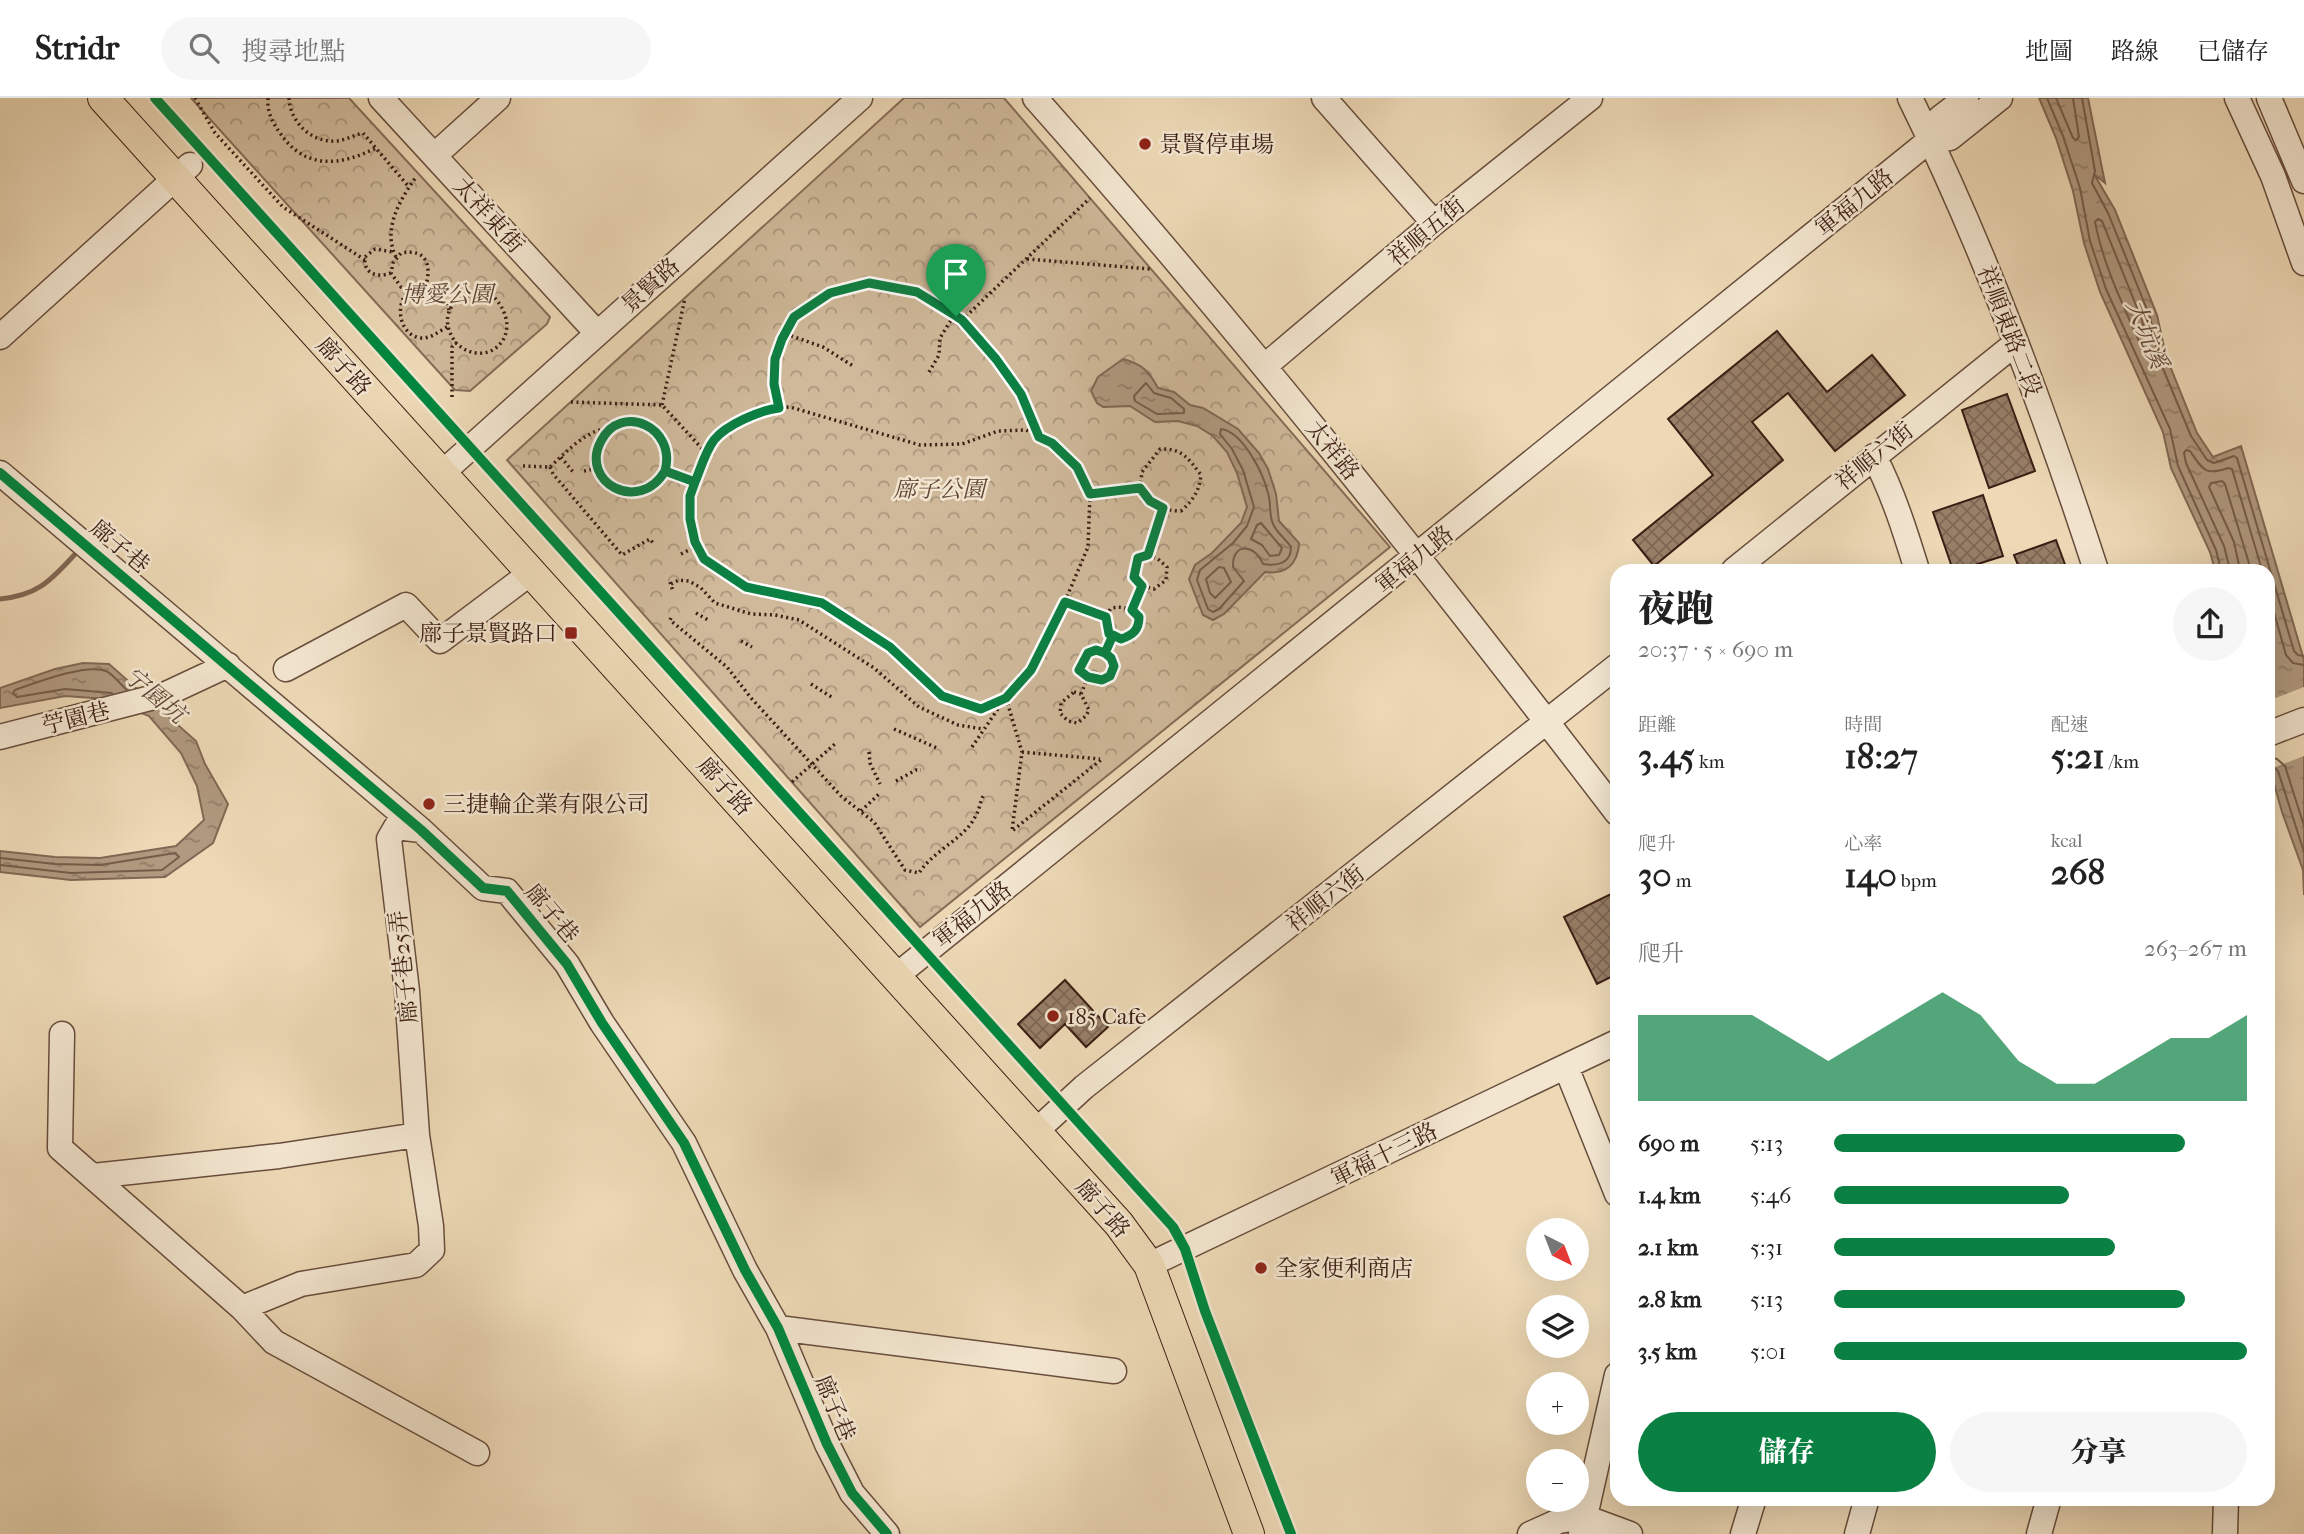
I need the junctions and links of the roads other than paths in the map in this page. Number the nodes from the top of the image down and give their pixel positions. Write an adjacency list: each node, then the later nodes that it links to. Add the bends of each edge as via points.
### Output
1 (103, 98): 16 (main road, 廍子路)
2 (129, 98): 16 (main road, 廍子路)
3 (381, 98): 15 (street, 太祥東街)
4 (498, 98): 15 (street)
5 (860, 98): 20 (street, 景賢路)
6 (1035, 98): 23 (street, 太祥路)
7 (1324, 98): 18 (street)
8 (1590, 98): 18 (street, 祥順五街)
9 (1910, 98): 14 (street, 祥順東路二段)
10 (1965, 98): 14 (street)
11 (2000, 98): 14 (street)
12 (2237, 98): 19 (street, via 2273,176)
13 (2269, 98): 17 (street)
14 (1940, 132): 22 (street, 祥順東路二段); 27 (street, 軍福九路)
15 (435, 155): 20 (street, 太祥東街)
16 (183, 172): 21 (street); 25 (main road, 廍子路)
17 (2304, 181)
18 (1434, 223): 23 (street, 祥順五街)
19 (2304, 262)
20 (597, 333): 25 (street, 景賢路)
21 (0, 337)
22 (2016, 344): 24 (street, 祥順六街); 30 (street, 祥順東路二段)
23 (1265, 366): 27 (street, 太祥路)
24 (1874, 456): 28 (street, 祥順六街); 29 (street)
25 (448, 468): 31 (main road, 廍子路); 41 (main road, 廍子路)
26 (0, 473): 32 (street, 廍子巷)
27 (1419, 555): 36 (street, 太祥路); 41 (street, 軍福九路)
28 (1741, 564)
29 (1915, 564)
30 (2094, 564)
31 (532, 572): 33 (street, via 440,641 406,605); 41 (main road, 廍子路)
32 (228, 665): 38 (street, 苧園巷, via 166,694); 40 (street, 廍子巷)
33 (286, 669)
34 (1610, 672): 36 (street, 祥順六街)
35 (2304, 720): 37 (street)
36 (1548, 723): 39 (street, 太祥路); 45 (street, 祥順六街, via 1095,1079)
37 (2275, 731)
38 (0, 737)
39 (1610, 804)
40 (421, 830): 46 (street, 廍子巷25弄, via 396,827 389,839 407,991); 51 (street, 廍子巷, via 482,888 507,891 567,964 684,1143)
41 (902, 970): 45 (main road, 廍子路)
42 (61, 1034): 47 (street, via 60,1148)
43 (1610, 1045): 44 (street, 軍福十三路)
44 (1566, 1067): 48 (street); 49 (street, 軍福十三路)
45 (1043, 1125): 49 (main road, 廍子路, via 1119,1224)
46 (417, 1135): 47 (street, via 279,1156); 50 (street, 廍子巷25弄, via 432,1250 416,1265 302,1284)
47 (93, 1176): 50 (street)
48 (1610, 1177)
49 (1158, 1261): 61 (main road, 廍子路); 62 (main road, 廍子路)
50 (242, 1308): 54 (street, via 274,1342)
51 (778, 1328): 52 (street); 60 (street, 廍子巷, via 852,1493)
52 (1114, 1371)
53 (1610, 1405): 59 (street)
54 (477, 1453)
55 (1752, 1506): 65 (street)
56 (1865, 1506): 66 (street)
57 (2047, 1506): 67 (street)
58 (2226, 1506): 68 (street)
59 (1582, 1526): 63 (street, via 1559,1521); 64 (street)
60 (887, 1534)
61 (1249, 1534)
62 (1271, 1534)
63 (1530, 1534)
64 (1630, 1534)
65 (1743, 1534)
66 (1857, 1534)
67 (2039, 1534)
68 (2225, 1534)

